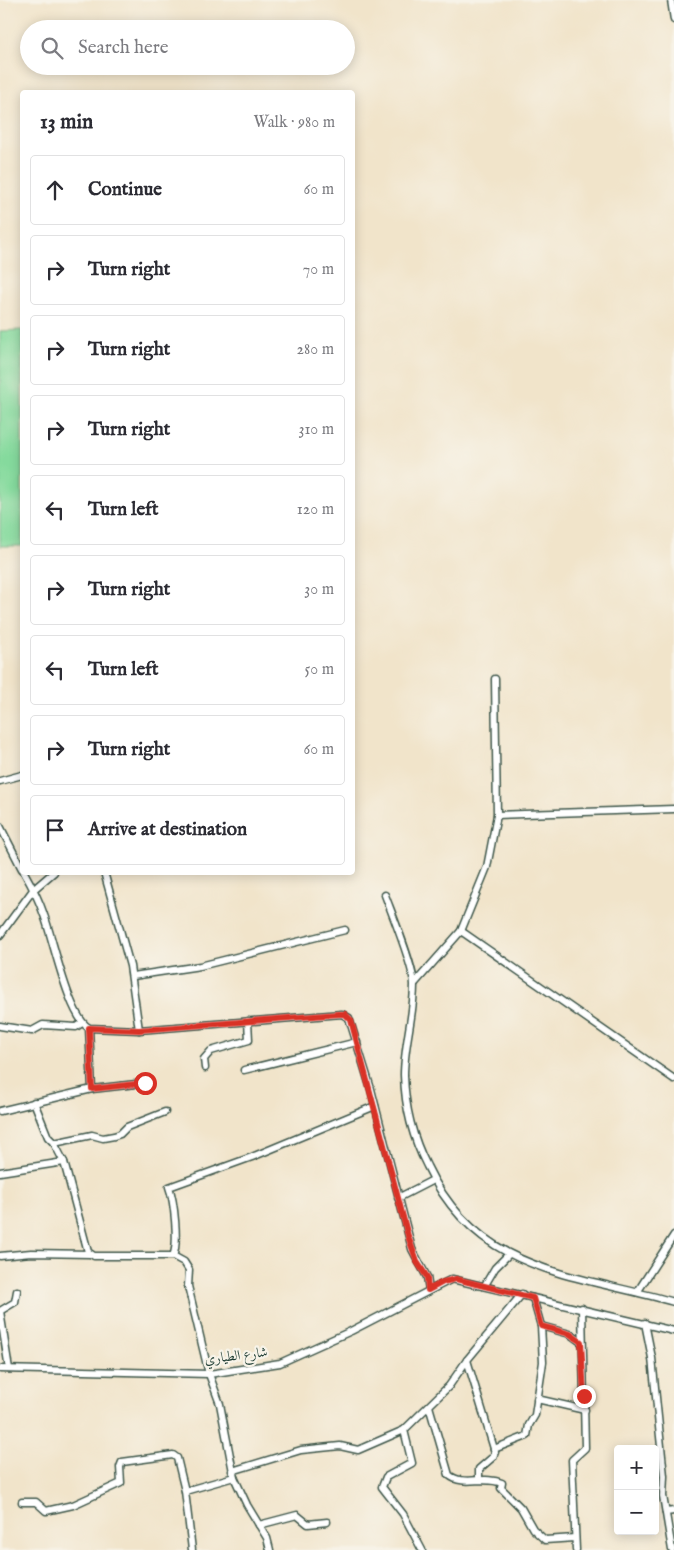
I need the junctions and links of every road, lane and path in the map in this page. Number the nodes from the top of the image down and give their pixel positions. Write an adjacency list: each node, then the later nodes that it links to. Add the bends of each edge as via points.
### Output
1 (671, 0): 2 (street)
2 (674, 20)
3 (495, 678): 7 (street)
4 (20, 776): 5 (street)
5 (0, 781)
6 (674, 809): 7 (street)
7 (497, 815): 16 (street, via 487,867)
8 (0, 826): 9 (street)
9 (20, 865)
10 (26, 875): 13 (street)
11 (50, 875): 13 (street)
12 (105, 875): 18 (street)
13 (33, 890): 17 (street); 21 (street, via 70,999)
14 (385, 895): 19 (street)
15 (345, 930): 18 (street, via 200,966)
16 (460, 931): 19 (street); 28 (street)
17 (0, 935)
18 (133, 976): 24 (street)
19 (415, 983): 38 (street, via 406,1046 405,1104 418,1148)
20 (248, 1021): 24 (street); 25 (street, via 345,1014 351,1020); 26 (street, via 249,1040 211,1051 204,1059)
21 (82, 1024): 22 (street, via 76,1027 43,1025 32,1032); 23 (street)
22 (0, 1026)
23 (89, 1028): 24 (street); 30 (street)
24 (139, 1030)
25 (357, 1042): 27 (street); 32 (street)
26 (204, 1068)
27 (244, 1070)
28 (674, 1079)
29 (145, 1083): 30 (street)
30 (92, 1089): 31 (street)
31 (34, 1102): 33 (street); 35 (street)
32 (375, 1106): 39 (street); 44 (street, via 169,1187 176,1232)
33 (0, 1111)
34 (165, 1112): 35 (street, via 127,1127 114,1136 92,1135)
35 (54, 1143): 36 (street)
36 (64, 1162): 37 (street); 41 (street, via 85,1248)
37 (0, 1172)
38 (433, 1180): 39 (street); 42 (street, via 472,1230)
39 (398, 1198): 46 (street, via 412,1249 427,1277)
40 (674, 1235): 48 (street)
41 (90, 1254): 43 (street); 44 (street)
42 (509, 1254): 45 (street); 48 (street, via 584,1280)
43 (0, 1256)
44 (173, 1256): 60 (street, via 184,1262 189,1270 188,1286)
45 (485, 1285): 46 (street, شارع الطياري, via 452,1279); 49 (street, شارع الطياري)
46 (428, 1290): 60 (street, شارع الطياري, via 287,1361)
47 (17, 1291): 59 (street, via 15,1302 0,1311)
48 (638, 1291): 51 (street)
49 (522, 1294): 50 (street, شارع الطياري); 57 (street)
50 (533, 1298): 52 (street, شارع الطياري); 54 (street)
51 (674, 1302)
52 (582, 1308): 53 (street, شارع الطياري); 56 (street)
53 (645, 1323): 55 (street, شارع الطياري); 71 (street, via 652,1358)
54 (541, 1326): 56 (street, via 570,1334); 61 (street, via 543,1362)
55 (674, 1331)
56 (581, 1342): 63 (street)
57 (466, 1360): 62 (street, via 449,1386); 65 (street)
58 (0, 1369): 59 (street, شارع الطياري)
59 (9, 1369): 60 (street, شارع الطياري)
60 (209, 1374): 66 (street, via 220,1404)
61 (537, 1399): 63 (street); 65 (street, via 527,1436)
62 (429, 1406): 64 (street); 67 (street, via 449,1475 464,1481)
63 (585, 1410): 74 (street, via 585,1450 572,1460)
64 (404, 1430): 66 (street, via 358,1450 344,1446 289,1452); 77 (street, via 412,1463 386,1477 382,1487)
65 (494, 1449): 67 (street, via 493,1457 479,1469)
66 (233, 1474): 68 (street); 73 (street)
67 (479, 1478): 74 (street, via 502,1483 501,1488 545,1540)
68 (184, 1491): 69 (street, via 177,1458 170,1454 122,1462 120,1483 72,1505 46,1511 36,1502); 75 (street)
69 (22, 1502)
70 (674, 1511): 71 (street)
71 (666, 1512): 79 (street)
72 (327, 1522): 73 (street, via 308,1524 297,1515)
73 (259, 1525): 76 (street)
74 (575, 1538): 78 (street)
75 (192, 1550)
76 (270, 1550)
77 (422, 1550)
78 (576, 1550)
79 (672, 1550)

